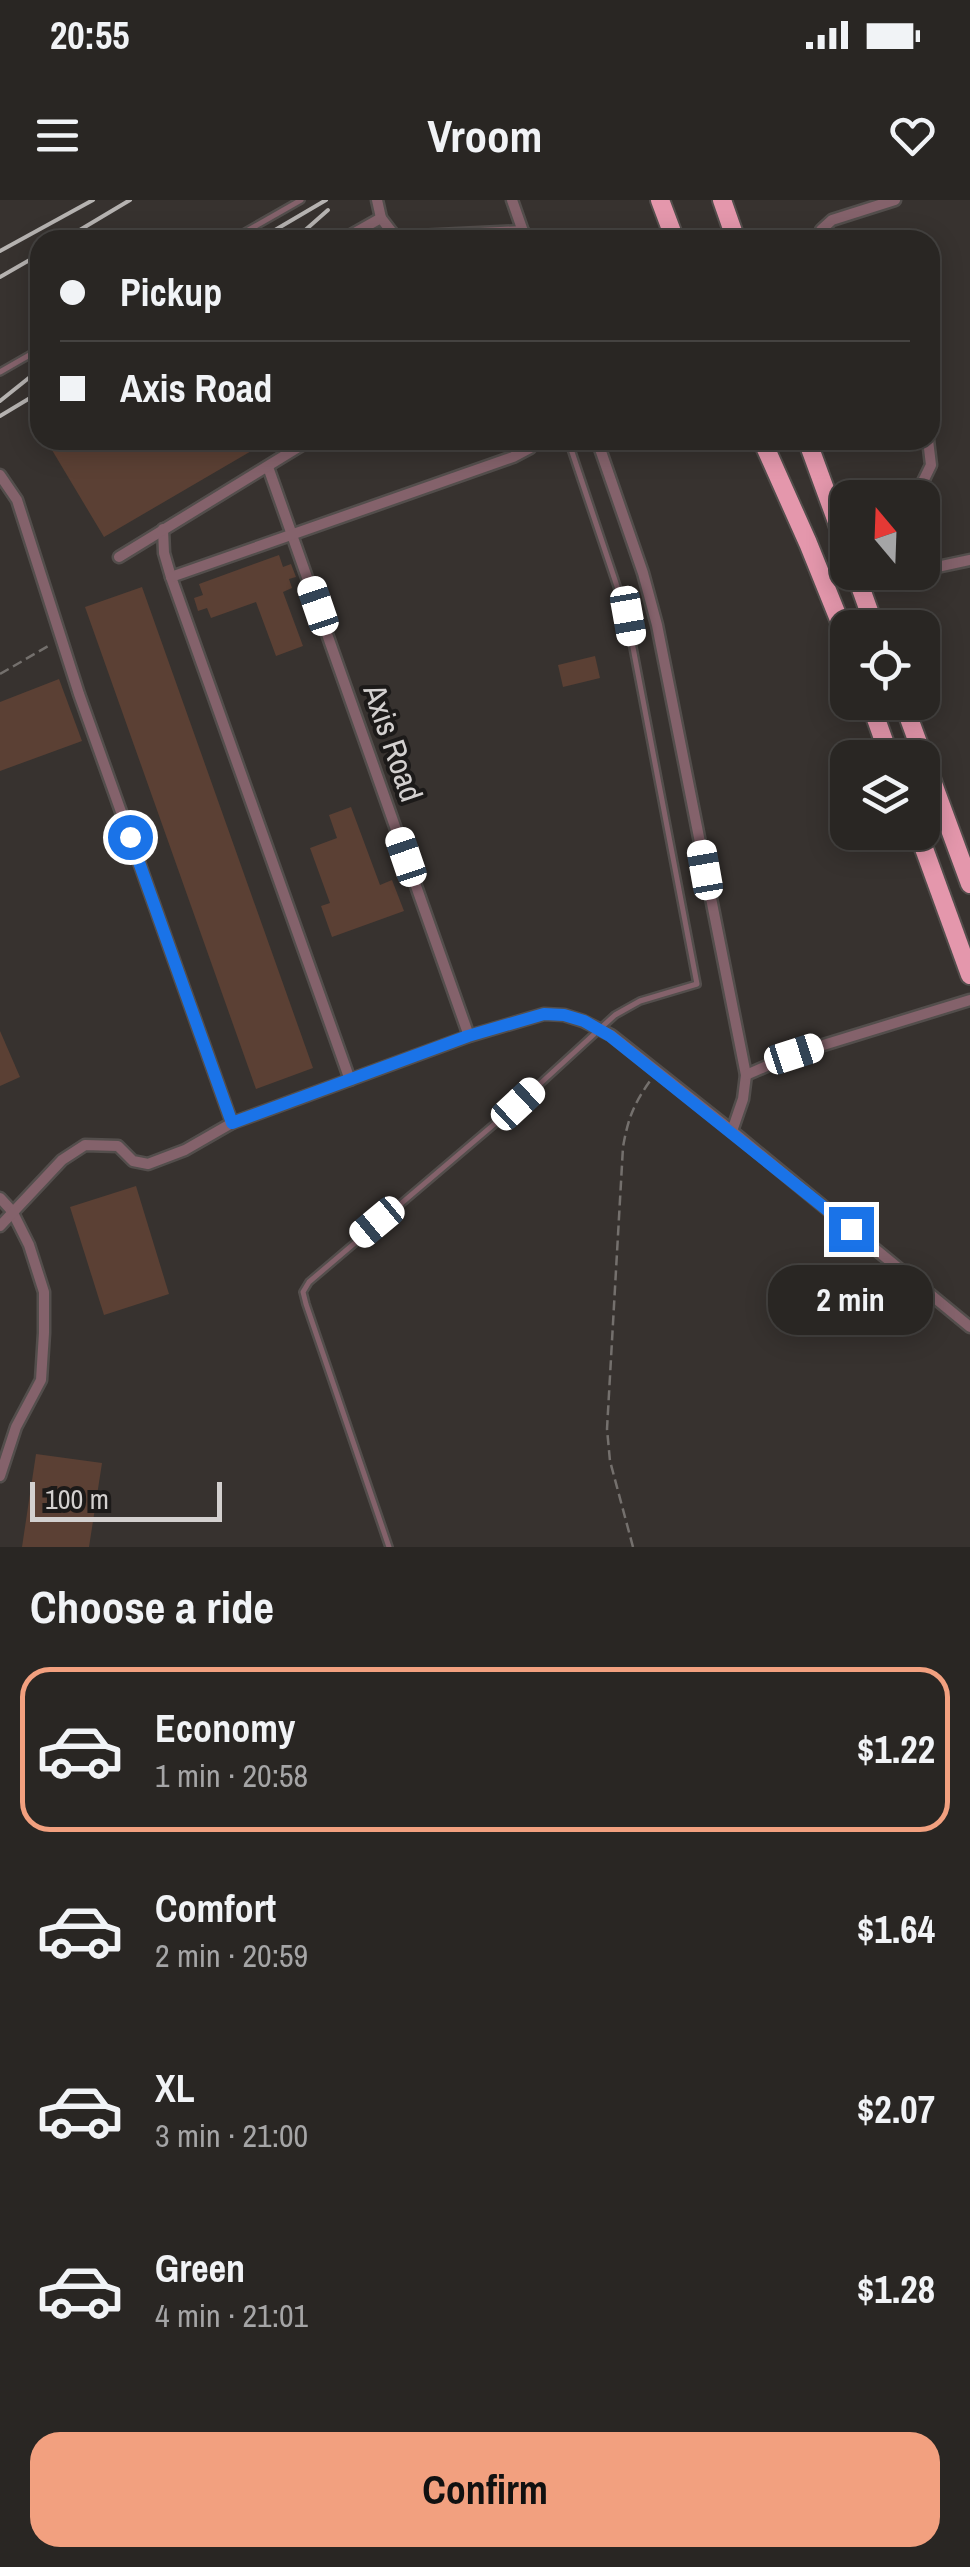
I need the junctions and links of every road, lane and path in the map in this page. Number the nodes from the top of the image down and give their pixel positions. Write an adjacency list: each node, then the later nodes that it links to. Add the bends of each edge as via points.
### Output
1 (301, 200): 8 (lane)
2 (377, 200): 7 (street)
3 (512, 200): 11 (street)
4 (660, 200): 12 (highway)
5 (722, 200): 13 (highway)
6 (896, 200): 14 (street, via 832,220)
7 (381, 218): 9 (street); 10 (street)
8 (248, 230)
9 (360, 230)
10 (391, 230)
11 (522, 230)
12 (671, 230)
13 (732, 230)
14 (821, 230)
15 (30, 355): 16 (lane)
16 (0, 372)
17 (294, 450): 24 (street)
18 (526, 450): 29 (street)
19 (571, 450): 42 (lane, via 628,616 697,984 640,1001)
20 (600, 450): 45 (street, via 657,625)
21 (766, 450): 34 (highway)
22 (810, 450): 27 (highway)
23 (929, 450): 26 (street)
24 (268, 466): 28 (street); 29 (street, Axis Road)
25 (0, 475): 35 (street, via 17,500)
26 (924, 480)
27 (830, 504)
28 (163, 528): 30 (street); 33 (street)
29 (294, 534): 33 (street); 43 (street, Axis Road)
30 (119, 557)
31 (970, 560): 32 (street)
32 (940, 566)
33 (172, 577): 46 (street)
34 (835, 610)
35 (62, 638): 36 (path); 47 (street)
36 (0, 674)
37 (910, 720): 39 (highway)
38 (925, 850): 40 (highway)
39 (970, 884)
40 (970, 975)
41 (968, 1000): 45 (street)
42 (600, 1028): 43 (street, via 544,1014); 44 (street); 54 (lane, via 321,1270 304,1292)
43 (468, 1036): 46 (street)
44 (656, 1072): 48 (street); 55 (path, via 634,1104 623,1147 608,1402 610,1461)
45 (746, 1075): 48 (street)
46 (350, 1080): 47 (street)
47 (232, 1123): 50 (street, via 148,1164 133,1161 118,1146 84,1145)
48 (732, 1131): 52 (street)
49 (0, 1198): 50 (street)
50 (12, 1211): 51 (street); 53 (street, via 44,1292 44,1333 41,1380)
51 (0, 1226)
52 (970, 1327)
53 (0, 1476)
54 (390, 1547)
55 (633, 1547)

